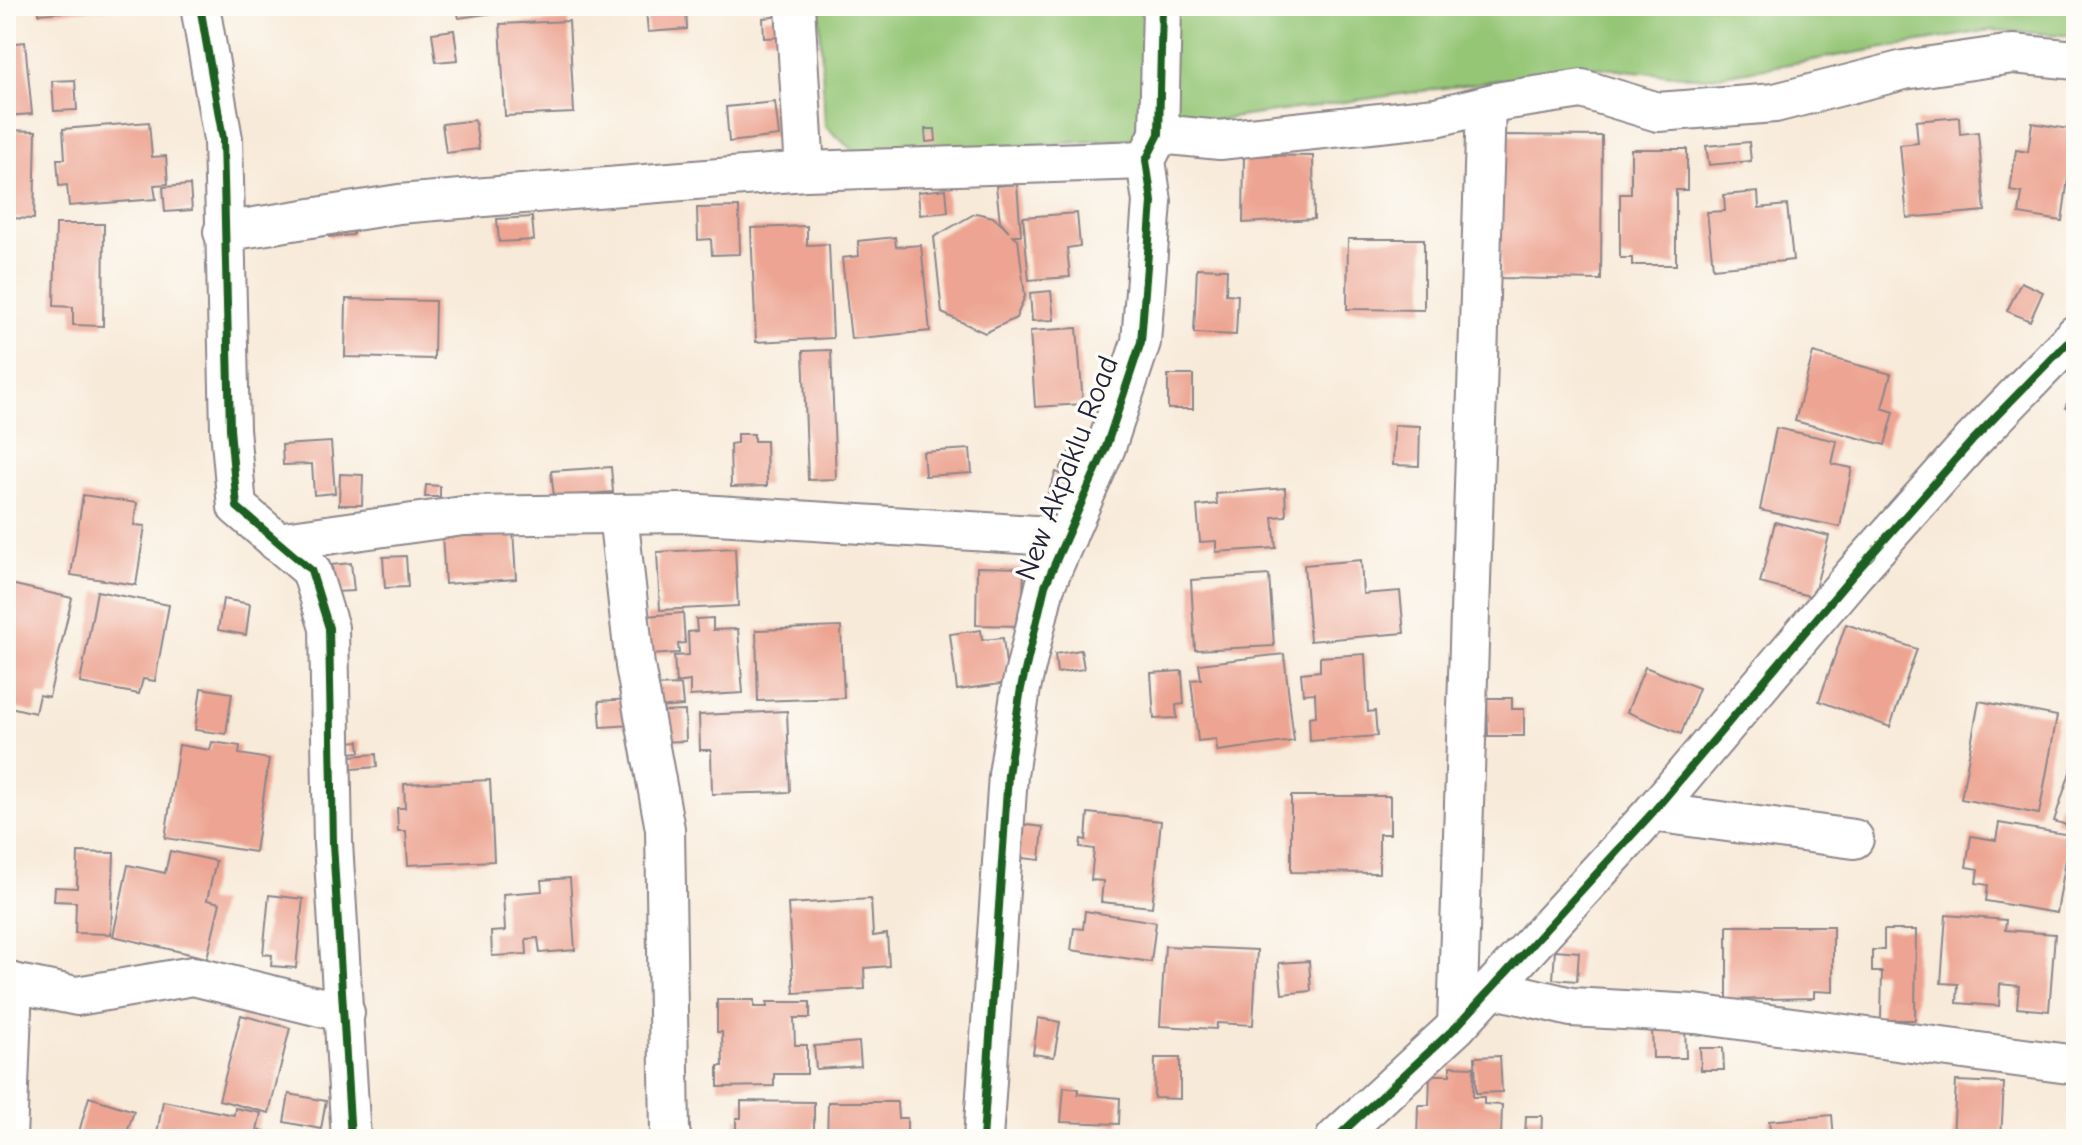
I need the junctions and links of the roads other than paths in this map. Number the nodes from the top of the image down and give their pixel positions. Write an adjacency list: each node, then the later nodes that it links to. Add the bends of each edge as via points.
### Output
1 (200, 6): 8 (street, via 223,139)
2 (795, 6): 7 (street)
3 (1162, 6): 6 (street, New Akpaklu Road)
4 (2076, 60): 5 (street, via 2013,54 1904,70 1775,103 1672,111 1658,112 1582,89)
5 (1486, 105): 6 (street, via 1436,117); 18 (street)
6 (1152, 147): 7 (street); 11 (street, New Akpaklu Road, via 1141,342 1106,447)
7 (805, 171): 8 (street, via 399,204)
8 (223, 232): 12 (street, via 237,507)
9 (2076, 334): 13 (street, via 1854,574)
10 (618, 514): 11 (street, via 685,513); 12 (street, via 463,516); 22 (street, via 635,666 665,829)
11 (1067, 537): 23 (street, New Akpaklu Road, via 1045,586 1008,775)
12 (277, 542): 17 (street, via 311,570 329,628 333,843)
13 (1653, 812): 14 (street); 16 (street)
14 (1854, 839)
15 (9, 982): 17 (street, via 77,996 193,976); 20 (street)
16 (1492, 988): 18 (street); 19 (street, via 1571,1007 1695,1014)
17 (345, 1013): 21 (street)
18 (1457, 1026): 24 (street)
19 (2076, 1065)
20 (7, 1139)
21 (351, 1139)
22 (672, 1139)
23 (983, 1139)
24 (1335, 1139)

